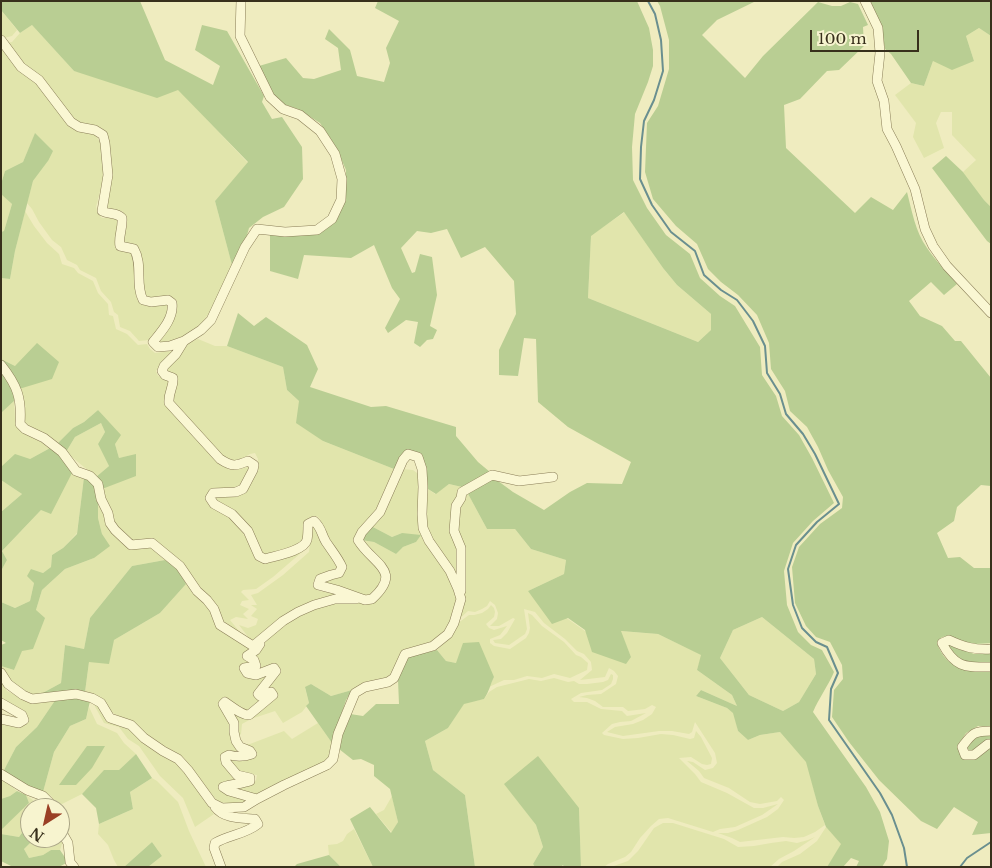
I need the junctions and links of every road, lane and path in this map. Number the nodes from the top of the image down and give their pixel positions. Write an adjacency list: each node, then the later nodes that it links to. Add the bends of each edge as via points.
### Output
1 (241, 1): 5 (street, via 240,36 270,97 283,109 300,115 320,131 335,154 342,179 341,200 332,219 317,230 257,230 245,247 211,320)
2 (865, 1): 4 (street, via 878,28 877,81 884,101 887,129 915,188 925,229 947,266)
3 (1, 40): 5 (street, via 21,66 39,80 71,122 103,135 108,175 102,211 122,218 120,246 134,249 137,254 143,300 168,300 172,303 170,320 153,342 158,347)
4 (991, 313)
5 (184, 341): 9 (street, via 162,371 174,382 168,396 169,403 220,459 230,465 248,461 254,465 243,489 213,493 210,498 214,504 232,514 248,530 259,556 265,559 304,546 308,524 314,521 320,526 342,567 338,573 320,579 318,586)
6 (1, 365): 10 (street, via 18,392 20,424 44,438 62,452 76,471 90,476 98,484 110,524 115,530 131,545 152,543 180,566 197,591 208,600 220,625 253,646)
7 (554, 477): 8 (street, via 519,481 492,474 462,492 456,506 454,531 461,548)
8 (461, 599): 9 (street, via 450,571 423,528 422,469 418,457 408,454 380,512 358,540 386,572 385,583 379,593); 20 (street, via 448,634 433,646 405,654 394,678 388,682 365,687 355,693 338,734 333,759 327,765)
9 (366, 600): 10 (street, via 335,599 314,605 283,621)
10 (264, 638): 20 (street, via 247,656 254,660 256,666 244,668 247,673 256,675 274,668 276,670 258,694 271,692 273,695 250,715 244,715 226,702 223,704 234,723 236,741 252,754 226,757 226,762 237,775 250,778 250,781 223,787)
11 (991, 649): 12 (street, via 970,648 949,640 942,643 958,664)
12 (991, 667)
13 (1, 673): 21 (street, via 8,684 32,699 76,694 97,700 110,718 131,726 178,759)
14 (1, 703): 15 (street, via 22,715 24,720 19,723)
15 (1, 719)
16 (991, 731): 17 (street, via 979,730 962,747 965,755 974,755)
17 (991, 744)
18 (1, 774): 19 (street)
19 (45, 798)
20 (256, 799): 21 (street, via 244,807 222,808)
21 (212, 803): 24 (street, via 218,811 230,817 255,819 258,824 215,843)
22 (69, 848): 23 (street)
23 (74, 867)
24 (221, 867)

